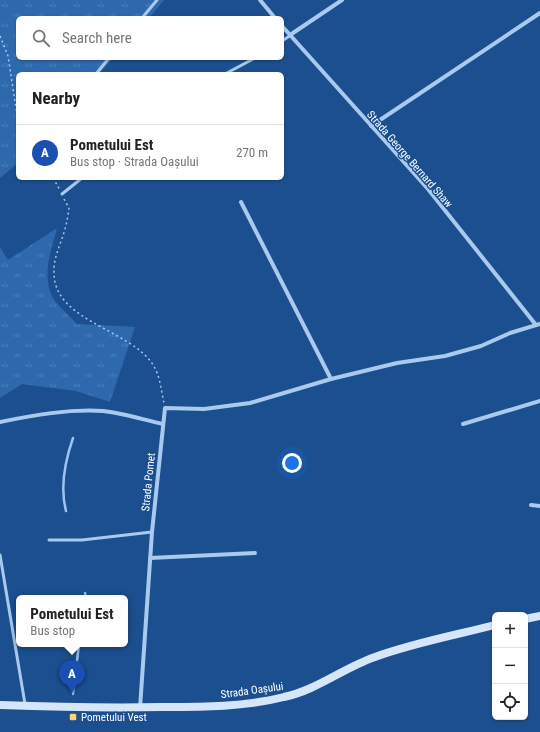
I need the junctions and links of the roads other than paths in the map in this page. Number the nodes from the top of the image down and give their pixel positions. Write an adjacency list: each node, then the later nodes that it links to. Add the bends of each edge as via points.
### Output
1 (157, 0): 5 (lane)
2 (260, 0): 6 (street)
3 (342, 0): 8 (street)
4 (540, 13): 14 (street)
5 (144, 16)
6 (274, 16)
7 (284, 28): 8 (street, Strada George Bernard Shaw)
8 (290, 35): 9 (lane); 14 (street, Strada George Bernard Shaw)
9 (284, 40)
10 (107, 60): 12 (lane)
11 (251, 60): 13 (lane)
12 (98, 72)
13 (229, 72)
14 (371, 126): 18 (street, Strada George Bernard Shaw, via 428,189)
15 (80, 180): 16 (lane)
16 (62, 194)
17 (241, 202): 19 (street)
18 (538, 324): 19 (street, via 510,332 481,346 444,356 397,363)
19 (331, 379): 22 (street, Strada Pomet, via 250,403 204,409 166,408)
20 (540, 401): 23 (street)
21 (0, 422): 22 (street, via 42,414 105,411)
22 (164, 424): 26 (street, Strada Pomet)
23 (463, 424)
24 (531, 505): 25 (street)
25 (540, 506)
26 (152, 532): 27 (lane, via 82,540); 30 (street, Strada Pomet)
27 (49, 540)
28 (255, 553): 30 (street)
29 (0, 555): 35 (lane)
30 (150, 558): 36 (street, Strada Pomet)
31 (540, 616): 32 (main road)
32 (528, 618)
33 (492, 626): 36 (main road, Strada Oașului, via 376,657 305,691 284,698 201,707)
34 (0, 705): 35 (main road, Strada Oașului)
35 (25, 706): 36 (main road, Strada Oașului)
36 (140, 708)

